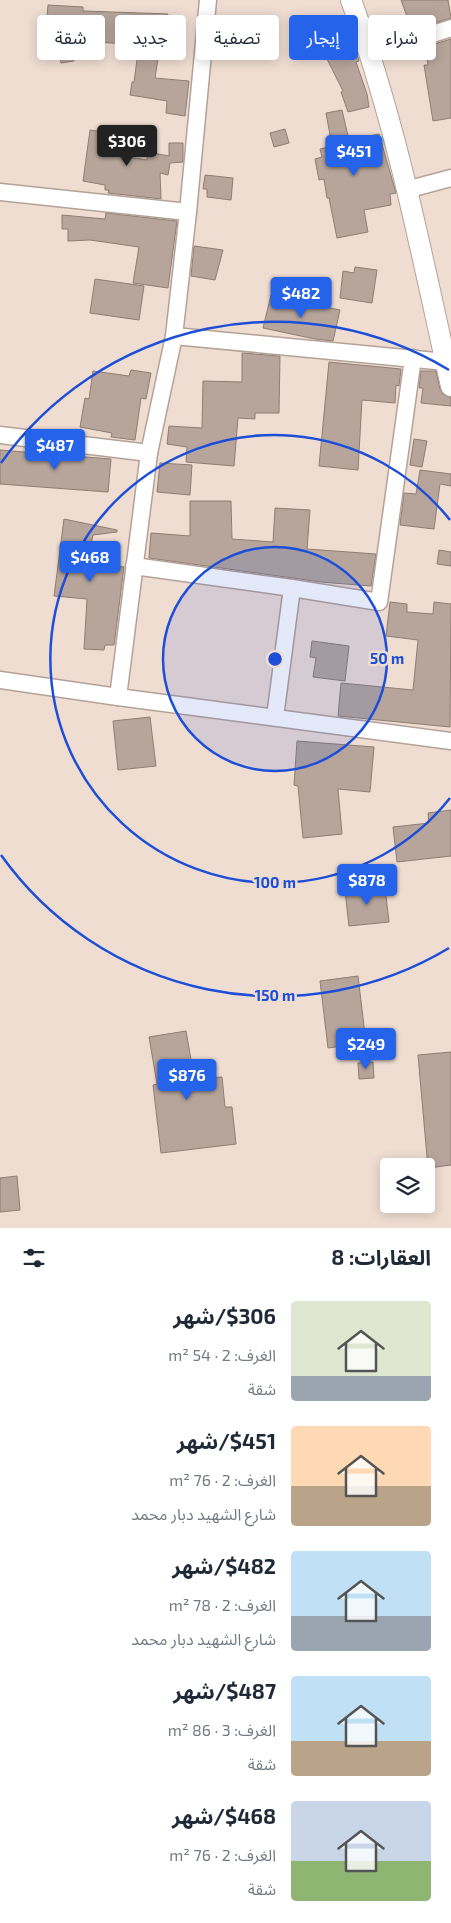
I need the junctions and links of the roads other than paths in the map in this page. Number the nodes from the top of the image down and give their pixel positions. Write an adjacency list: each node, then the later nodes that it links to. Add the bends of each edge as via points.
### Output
1 (208, 0): 10 (street)
2 (351, 0): 5 (street)
3 (451, 28): 4 (street)
4 (436, 33)
5 (368, 46)
6 (373, 60): 8 (street)
7 (451, 178): 8 (street)
8 (406, 190): 13 (street)
9 (0, 192): 10 (street)
10 (188, 212): 11 (street)
11 (174, 336): 12 (street); 16 (street)
12 (413, 358): 13 (street); 18 (street, via 379,602)
13 (446, 362): 14 (street)
14 (451, 386)
15 (0, 435): 16 (street)
16 (149, 453): 17 (street)
17 (134, 566): 18 (street); 20 (street)
18 (292, 588): 21 (street)
19 (0, 680): 20 (street)
20 (118, 697): 21 (street)
21 (275, 718): 22 (street)
22 (451, 741)

